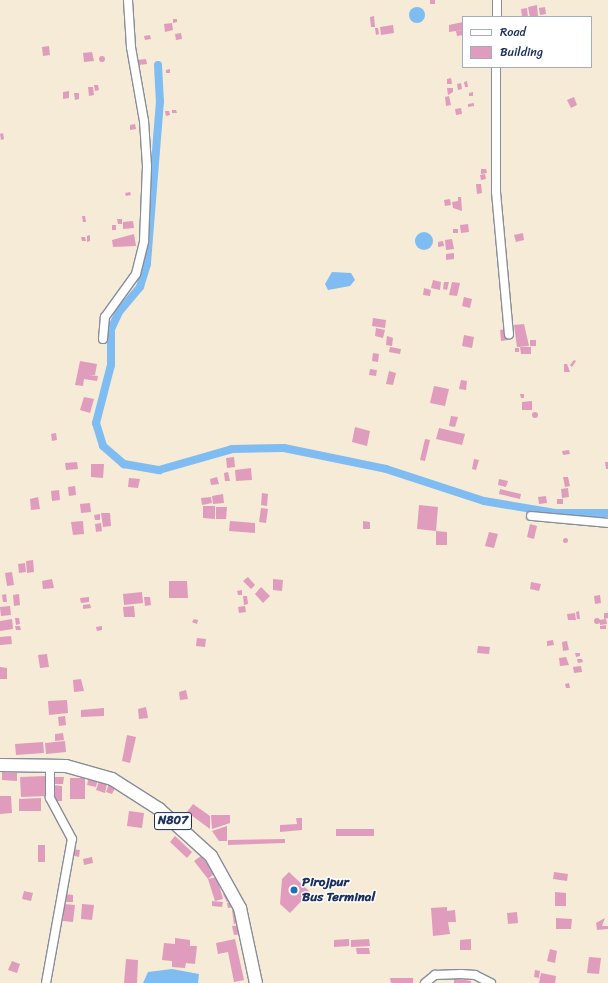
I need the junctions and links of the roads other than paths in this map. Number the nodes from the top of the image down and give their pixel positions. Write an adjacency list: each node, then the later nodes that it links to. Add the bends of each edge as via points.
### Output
1 (128, 0): 6 (street, via 131,47 144,121 147,166 144,241 136,274 105,317)
2 (496, 0): 3 (street)
3 (496, 16)
4 (496, 68): 5 (street, via 496,192)
5 (509, 334)
6 (103, 339)
7 (531, 516): 8 (street)
8 (608, 523)
9 (0, 765): 10 (highway, N807)
10 (50, 766): 11 (street, via 50,798 72,839); 12 (highway, N807, via 66,766 112,779 160,809 211,856 240,908)
11 (46, 983)
12 (256, 983)
13 (425, 983): 14 (street, via 436,975 461,974)
14 (491, 983)

